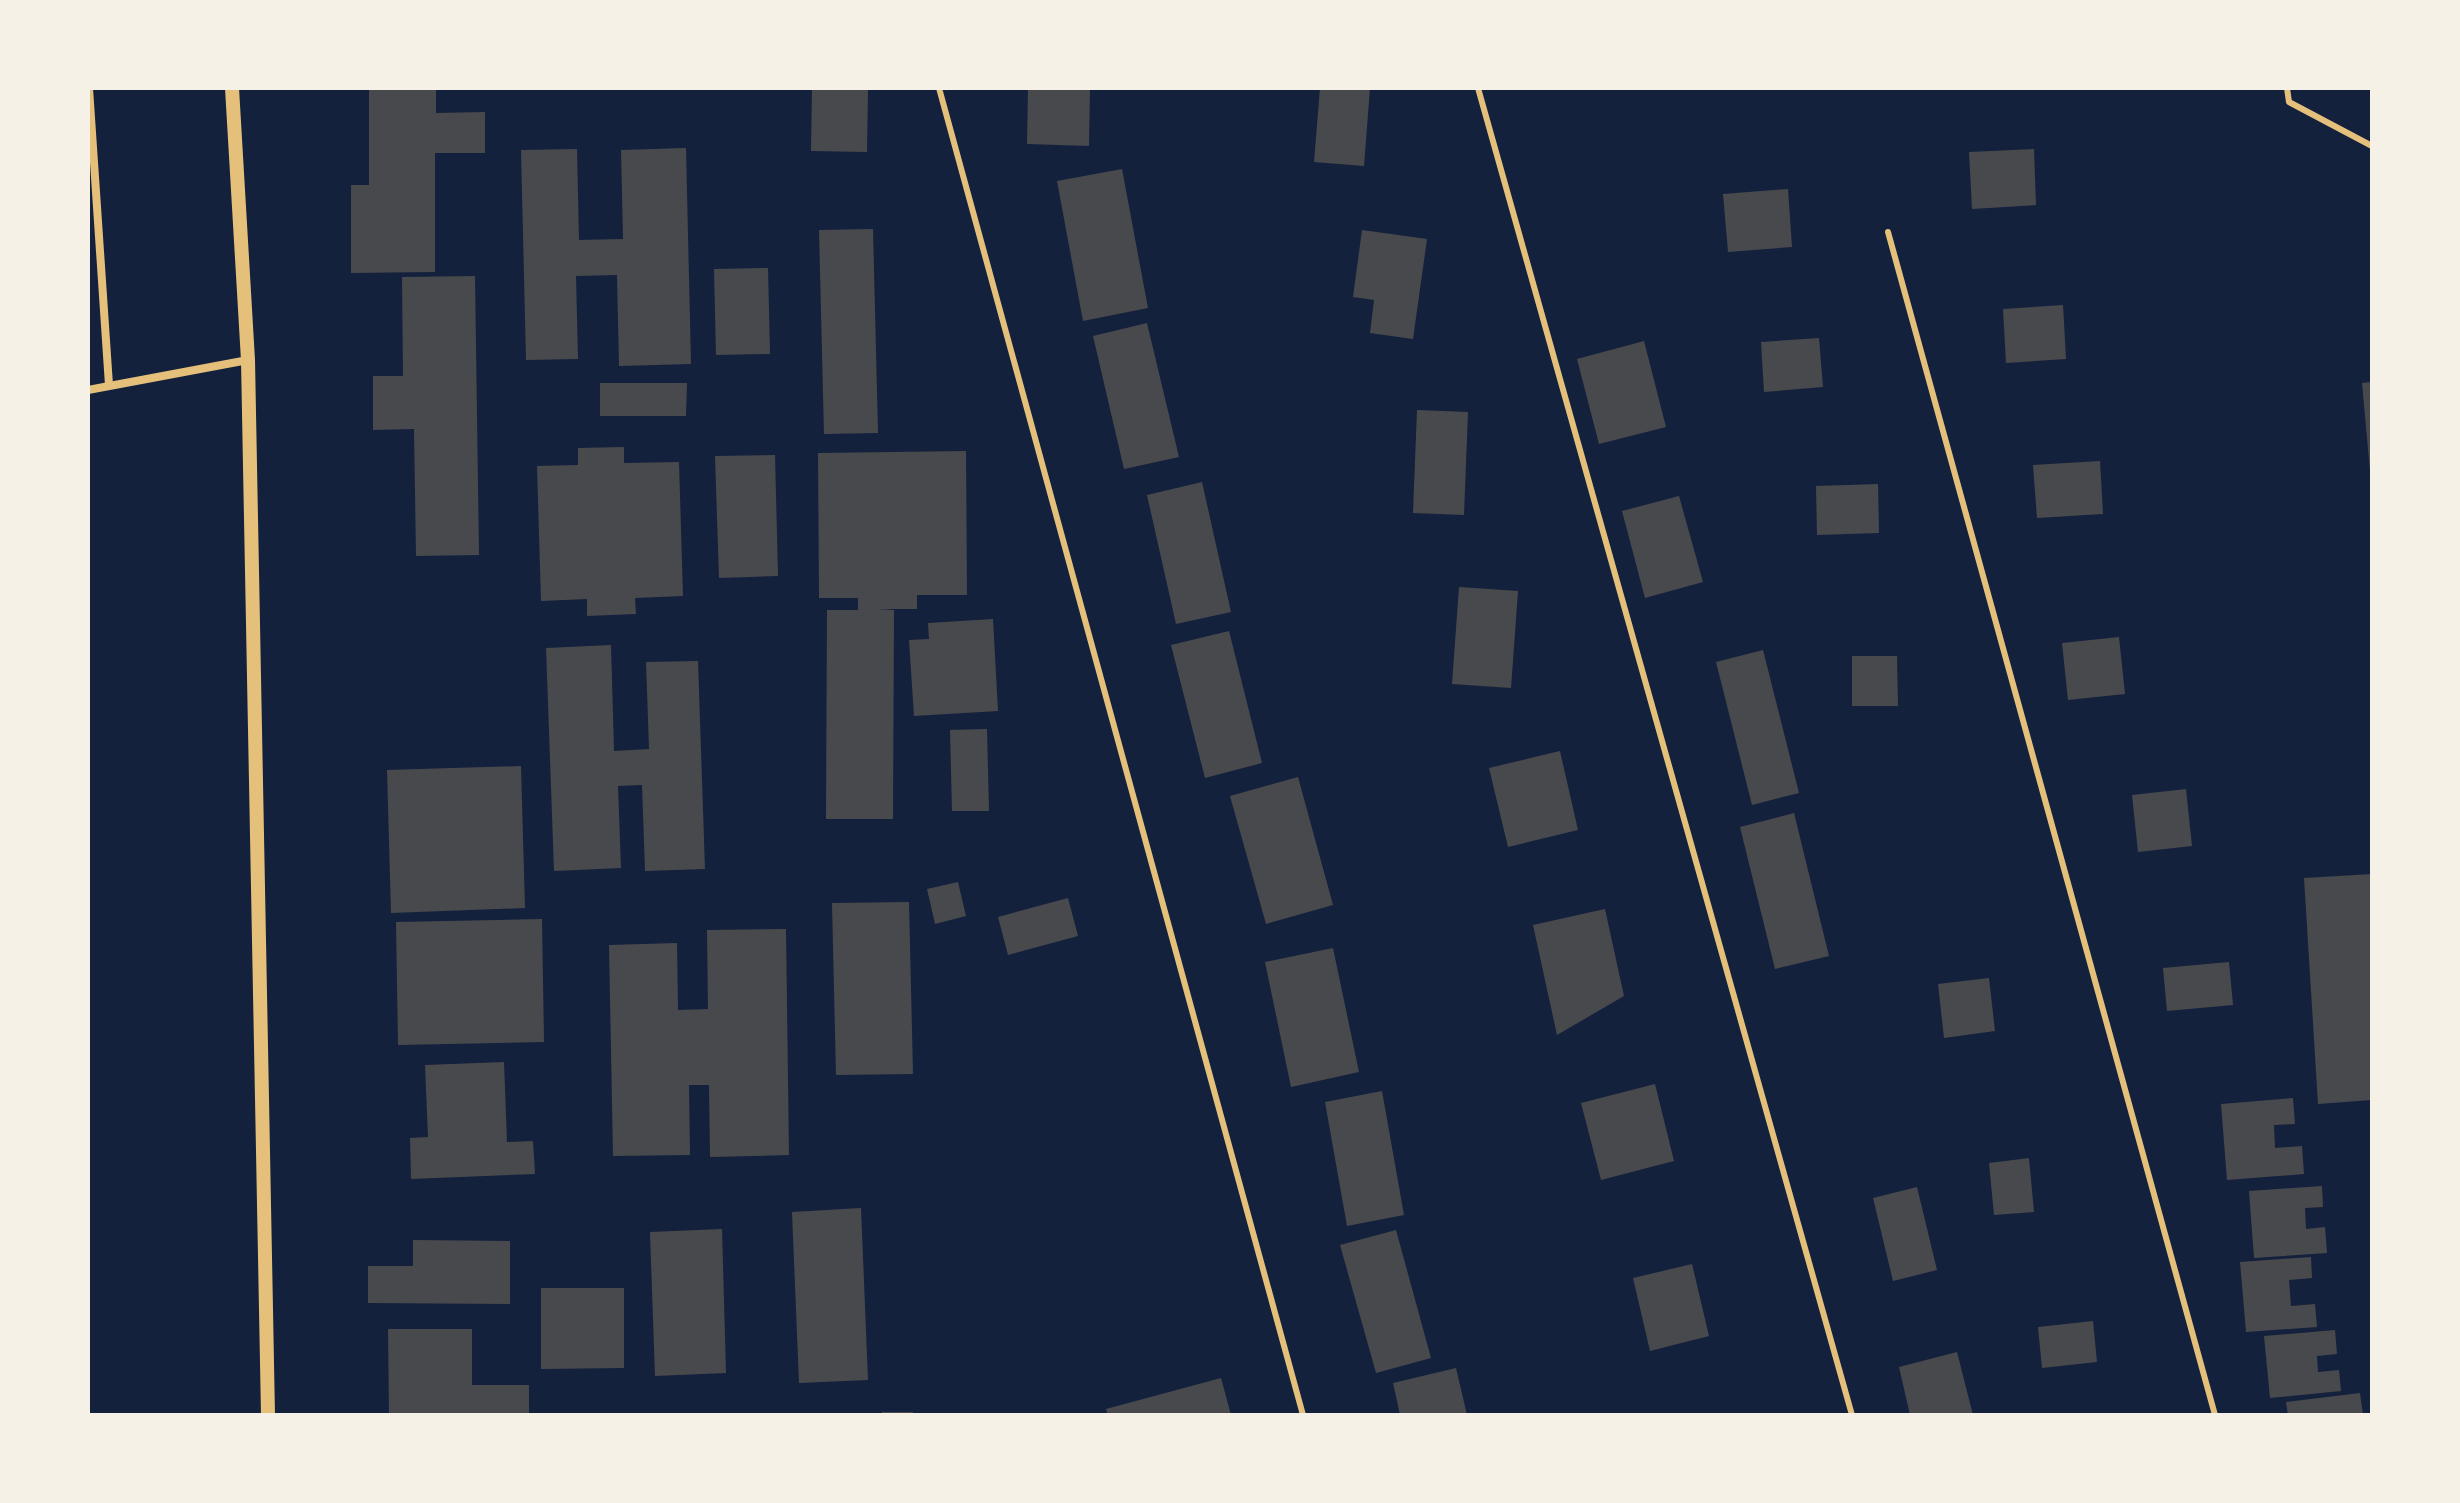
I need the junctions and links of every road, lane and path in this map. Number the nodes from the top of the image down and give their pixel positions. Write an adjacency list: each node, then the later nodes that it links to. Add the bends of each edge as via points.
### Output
1 (89, 88): 9 (street)
2 (232, 88): 8 (street)
3 (939, 88): 12 (lane)
4 (1478, 88): 13 (lane)
5 (2287, 88): 6 (lane, via 2289,102)
6 (2372, 146)
7 (1888, 232): 14 (lane)
8 (248, 360): 9 (street); 11 (street)
9 (109, 385): 10 (street)
10 (88, 390)
11 (268, 1415)
12 (1303, 1415)
13 (1852, 1415)
14 (2215, 1415)

